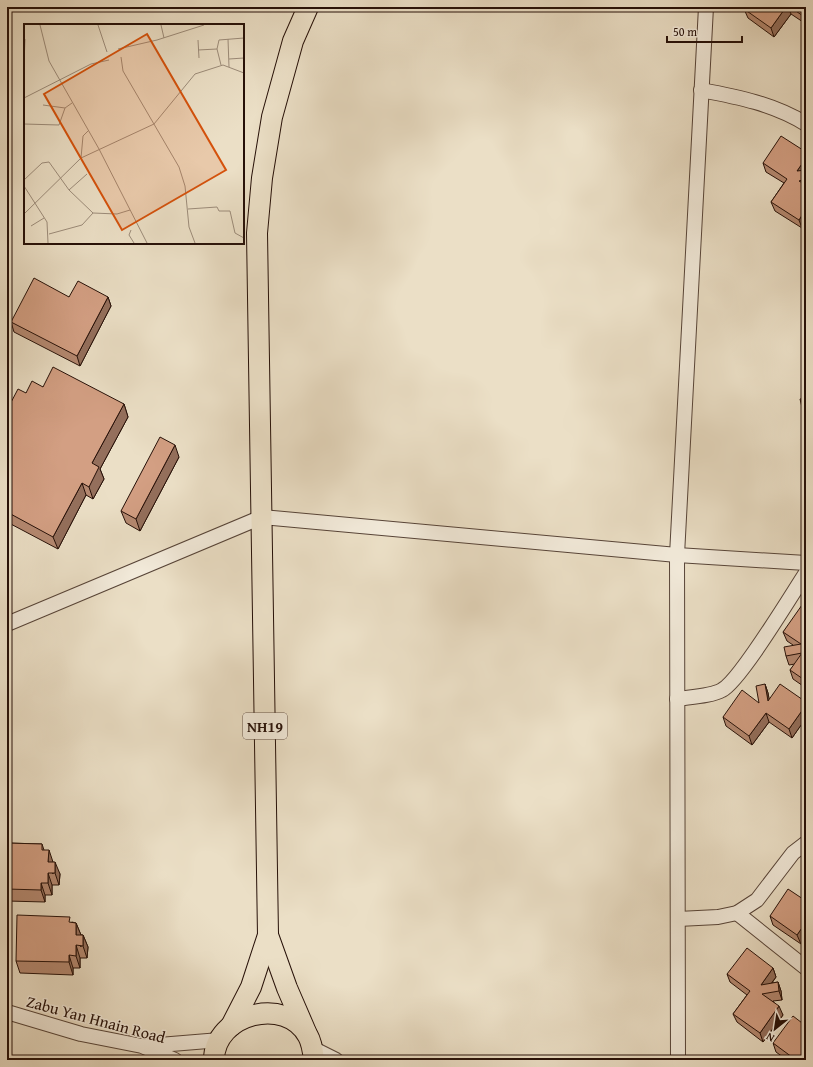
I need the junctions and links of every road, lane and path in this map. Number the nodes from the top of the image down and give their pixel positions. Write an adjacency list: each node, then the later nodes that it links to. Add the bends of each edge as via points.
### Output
1 (308, 7): 5 (highway, NH19, via 293,41 272,117 262,178 257,233)
2 (706, 7): 3 (street)
3 (701, 90): 4 (street, via 748,99 788,113); 6 (street)
4 (806, 124)
5 (262, 517): 6 (street); 9 (street); 14 (highway, NH19)
6 (677, 555): 7 (street); 10 (street)
7 (806, 563)
8 (806, 573): 10 (street, via 729,685 722,691)
9 (7, 624)
10 (677, 699): 13 (street)
11 (806, 843): 12 (street, via 792,853 757,900)
12 (737, 913): 13 (street, via 718,917); 15 (street)
13 (678, 919): 23 (street)
14 (268, 936): 17 (highway, NH19, via 251,987); 19 (highway, NH19)
15 (806, 968)
16 (7, 1012): 18 (street, Zabu Yan Hnain Road, via 81,1034)
17 (225, 1033): 18 (street); 19 (highway, via 246,1016 264,1013 296,1023); 21 (highway, NH19)
18 (142, 1046): 20 (street, Zabu Yan Hnain Road)
19 (311, 1048): 22 (street)
20 (175, 1060)
21 (214, 1060)
22 (336, 1060)
23 (678, 1060)

